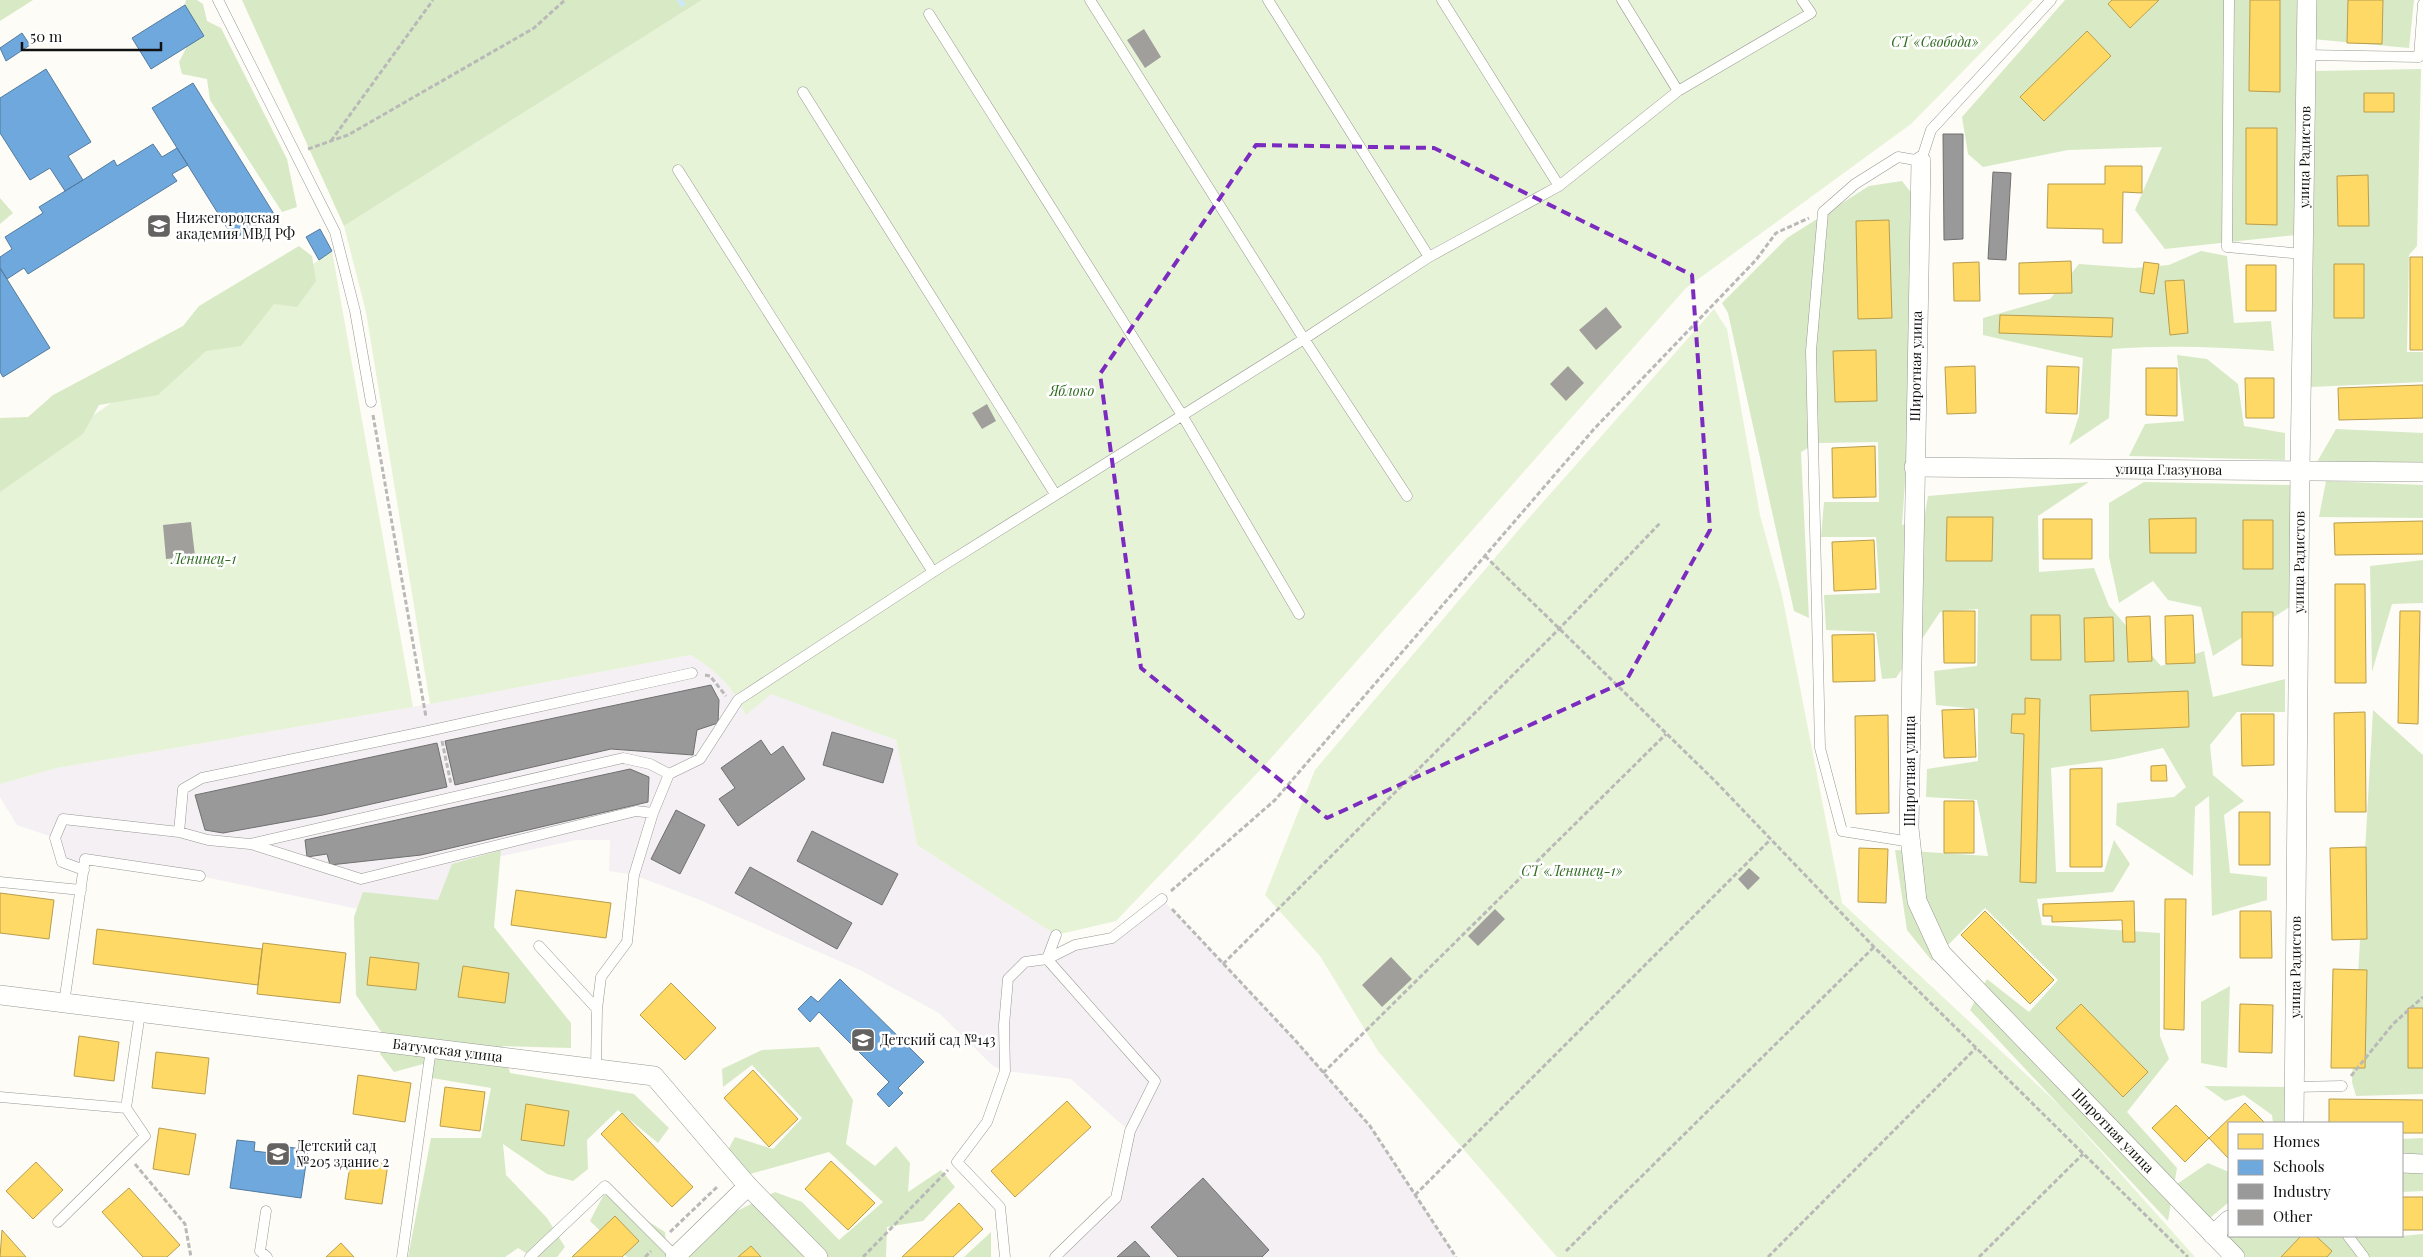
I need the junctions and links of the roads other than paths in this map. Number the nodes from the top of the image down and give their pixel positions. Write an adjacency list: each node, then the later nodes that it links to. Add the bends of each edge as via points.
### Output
1 (218, 0): 21 (lane, via 336,232 355,311)
2 (1090, 0): 20 (lane)
3 (1268, 0): 19 (lane)
4 (1442, 0): 17 (lane)
5 (1622, 0): 13 (lane)
6 (1802, 0): 13 (lane, via 1811,14)
7 (2051, 0): 15 (lane, via 1931,130)
8 (2229, 0): 18 (lane, via 2227,246)
9 (2307, 0): 12 (street, улица Радистов)
10 (2423, 4): 12 (lane, via 2420,57)
11 (929, 14): 22 (lane)
12 (2306, 55): 18 (street, улица Радистов)
13 (1678, 91): 17 (lane)
14 (803, 92): 26 (lane)
15 (1921, 161): 23 (street, Широтная улица); 34 (lane, via 1898,157 1855,184 1823,212 1811,351 1820,748 1842,831)
16 (678, 170): 28 (lane)
17 (1559, 186): 19 (lane)
18 (2303, 254): 24 (street, улица Радистов)
19 (1429, 257): 20 (lane)
20 (1304, 339): 22 (lane); 27 (lane)
21 (371, 402)
22 (1182, 415): 26 (lane); 29 (lane)
23 (1914, 467): 24 (street, улица Глазунова); 34 (street, Широтная улица)
24 (2300, 470): 25 (street, улица Глазунова); 51 (street, улица Радистов)
25 (2423, 472)
26 (1055, 494): 28 (lane)
27 (1407, 496)
28 (933, 572): 31 (lane, via 738,700 700,759)
29 (1298, 614)
30 (692, 672): 33 (lane, via 202,778 183,789)
31 (669, 774): 32 (lane); 35 (lane, via 650,764 623,758)
32 (653, 813): 35 (lane, via 636,811 361,880); 46 (lane, via 634,876 627,942 601,977)
33 (179, 832): 35 (lane, via 208,840); 36 (lane, via 63,819 55,838 62,862)
34 (1911, 842): 61 (street, Широтная улица, via 1916,901 1941,953)
35 (250, 844)
36 (84, 870): 37 (lane, via 85,859); 39 (lane)
37 (200, 876)
38 (0, 882): 39 (lane)
39 (81, 890): 45 (lane)
40 (1162, 899): 43 (lane, via 1112,938 1075,945)
41 (1056, 936): 43 (lane)
42 (539, 946): 46 (lane)
43 (1047, 959): 68 (lane, via 1025,962 1008,979 1005,1071 987,1122 957,1162 1000,1207); 69 (lane, via 1155,1081 1130,1131 1116,1198)
44 (0, 995): 45 (street, Батумская улица)
45 (64, 1003): 47 (street, Батумская улица)
46 (597, 1008): 49 (lane)
47 (140, 1012): 48 (street, Батумская улица); 53 (lane)
48 (431, 1049): 49 (street, Батумская улица); 64 (lane)
49 (596, 1069): 57 (street, Батумская улица, via 654,1076)
50 (2342, 1086): 51 (lane)
51 (2294, 1087): 54 (street, улица Радистов)
52 (0, 1096): 53 (lane)
53 (126, 1108): 60 (lane, via 145,1136)
54 (2294, 1122)
55 (2403, 1163): 56 (street)
56 (2423, 1164)
57 (748, 1186): 66 (street); 67 (street, Батумская улица)
58 (266, 1211): 63 (lane, via 260,1250)
59 (2228, 1221): 61 (street)
60 (58, 1222)
61 (2214, 1235): 70 (street, Широтная улица)
62 (2349, 1237): 71 (lane)
63 (267, 1257)
64 (402, 1257)
65 (530, 1257): 66 (lane, via 605,1186)
66 (675, 1257)
67 (818, 1257)
68 (1005, 1257)
69 (1055, 1257)
70 (2235, 1257)
71 (2364, 1257)

